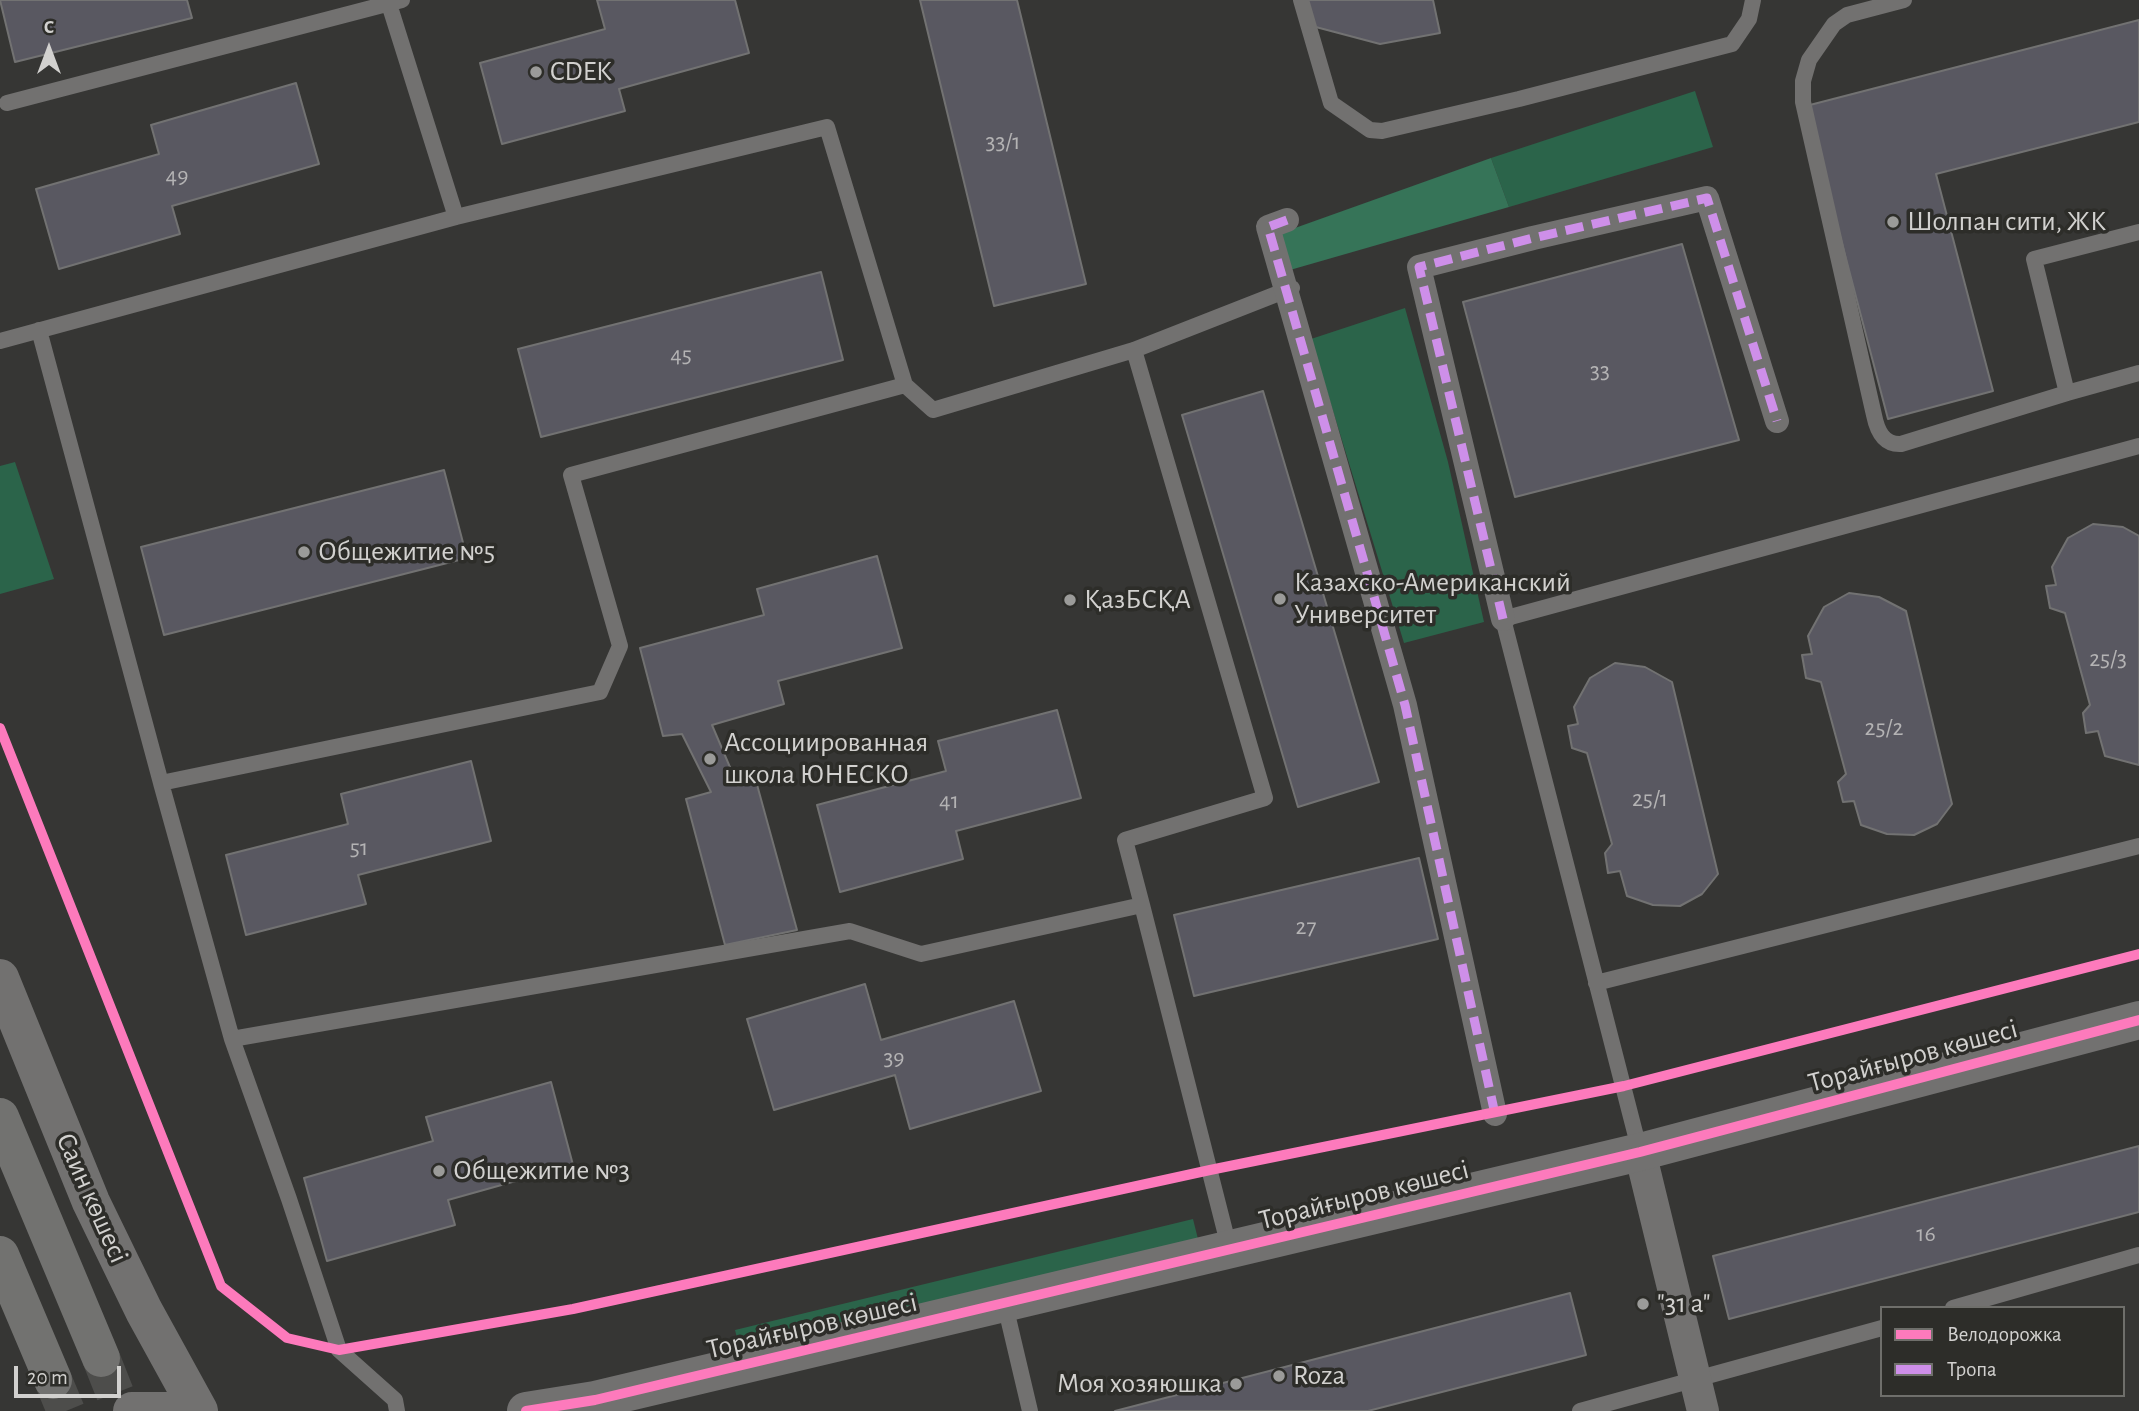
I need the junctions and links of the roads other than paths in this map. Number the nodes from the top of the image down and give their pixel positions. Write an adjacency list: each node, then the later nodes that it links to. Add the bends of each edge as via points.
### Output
1 (1301, 0): 2 (lane, via 1331,103 1370,130 1382,131 1732,44 1749,19)
2 (1753, 0)
3 (1904, 0): 15 (lane, via 1847,15 1834,24 1802,81 1877,425 1884,439 1901,444)
4 (396, 2): 5 (lane); 6 (lane)
5 (7, 103)
6 (456, 217): 10 (lane); 14 (lane, via 827,127)
7 (1287, 220): 9 (street, via 1268,227)
8 (2139, 232): 15 (lane, via 2034,260)
9 (1291, 289): 12 (lane); 26 (street, via 1405,705)
10 (39, 330): 11 (lane); 19 (lane)
11 (0, 341)
12 (1134, 350): 14 (lane, via 933,410); 21 (lane, via 1265,798 1125,840)
13 (2139, 373): 15 (lane)
14 (905, 385): 19 (lane, via 571,475 620,646 600,692)
15 (2067, 393)
16 (1777, 421): 18 (street, via 1707,198 1419,267)
17 (2139, 446): 18 (lane)
18 (1503, 619): 23 (lane)
19 (161, 783): 25 (lane)
20 (2139, 846): 23 (lane)
21 (1142, 905): 25 (lane, via 921,954 850,931); 29 (lane)
22 (0, 978): 41 (street, Саин көшесі, via 91,1202)
23 (1596, 983): 28 (lane)
24 (2139, 1020): 28 (street, Торайғыров көшесі)
25 (232, 1039): 42 (lane, via 339,1350 395,1400)
26 (1495, 1114)
27 (0, 1117): 35 (main road)
28 (1640, 1152): 29 (street, Торайғыров көшесі); 37 (street)
29 (1230, 1251): 32 (street, Торайғыров көшесі)
30 (0, 1255): 36 (main road)
31 (2139, 1255): 33 (lane)
32 (1005, 1304): 38 (street, Торайғыров көшесі); 44 (lane)
33 (1960, 1306)
34 (1880, 1329): 37 (lane)
35 (101, 1358)
36 (53, 1380)
37 (1696, 1380): 45 (lane); 46 (street)
38 (581, 1406): 43 (street, Торайғыров көшесі)
39 (132, 1411): 40 (street)
40 (171, 1411)
41 (199, 1411)
42 (397, 1411)
43 (526, 1411)
44 (1030, 1411)
45 (1580, 1411)
46 (1703, 1411)

